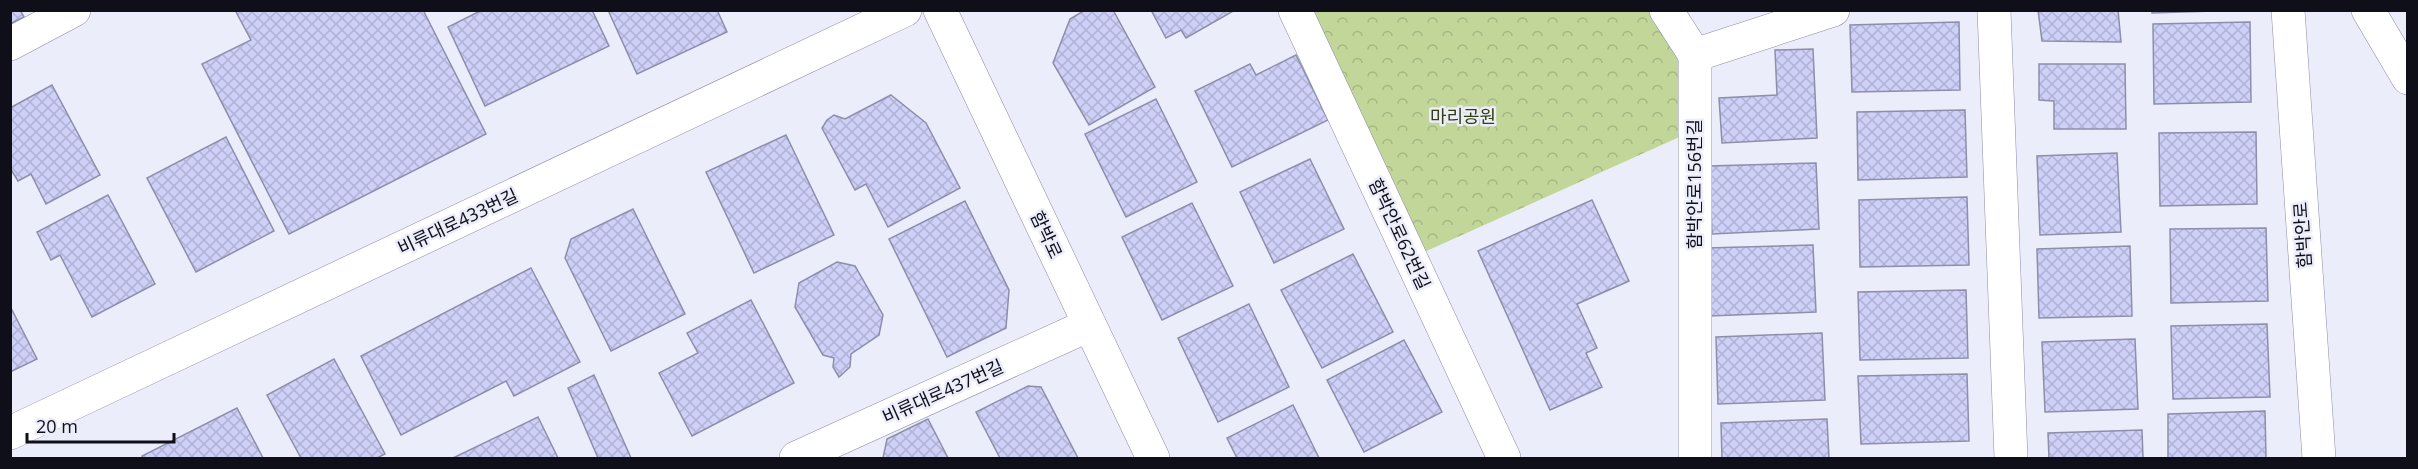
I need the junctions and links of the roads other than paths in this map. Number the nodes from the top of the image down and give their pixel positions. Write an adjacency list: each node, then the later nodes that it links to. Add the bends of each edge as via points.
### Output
1 (905, 10): 14 (street, 비류대로433번길)
2 (940, 10): 13 (street, 함박로)
3 (1295, 10): 18 (street, 함박안로62번길)
4 (1666, 10): 11 (street)
5 (1833, 10): 11 (street)
6 (1994, 10): 20 (street)
7 (2288, 10): 21 (street, 함박안로)
8 (2367, 10): 12 (street)
9 (57, 14): 10 (street)
10 (10, 44)
11 (1695, 55): 19 (street, 함박안로156번길)
12 (2408, 78)
13 (1089, 325): 15 (street, 비류대로437번길); 17 (street, 함박로)
14 (10, 433)
15 (837, 450): 16 (street, 비류대로437번길)
16 (796, 459)
17 (1152, 459)
18 (1504, 459)
19 (1695, 459)
20 (2011, 459)
21 (2319, 459)

